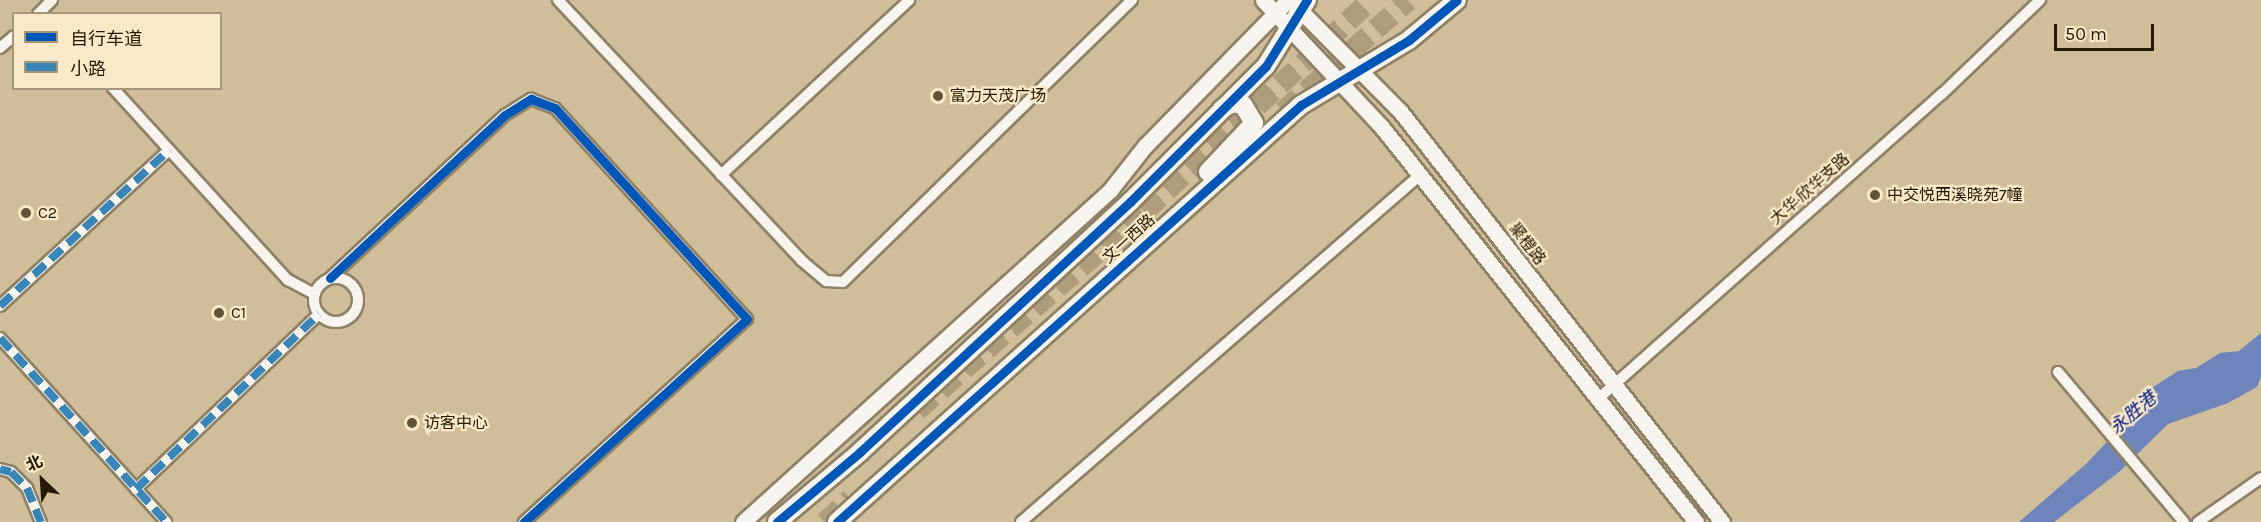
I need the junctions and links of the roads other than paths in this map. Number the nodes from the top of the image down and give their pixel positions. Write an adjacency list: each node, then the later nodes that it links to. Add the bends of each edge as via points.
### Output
1 (52, 0): 9 (street)
2 (558, 0): 19 (street)
3 (909, 0): 19 (street)
4 (1132, 0): 19 (street, via 843,282 826,281 801,260)
5 (1263, 0): 10 (street)
6 (1457, 0): 14 (main road, 文一西路, via 1409,40)
7 (2040, 0): 28 (street, 大华·欣华支路, via 1942,93)
8 (1296, 3): 10 (street); 11 (main road, 文一西路); 14 (street, 聚橙路)
9 (42, 12)
10 (1276, 13): 11 (street); 36 (street, via 1145,146 1111,189)
11 (1289, 28): 15 (street); 17 (main road, 文一西路, via 1266,66)
12 (12, 38): 13 (street)
13 (0, 48)
14 (1359, 70): 15 (main road, 文一西路); 28 (street, 聚橙路, via 1400,111)
15 (1340, 82): 20 (street); 21 (main road, 文一西路, via 1300,105)
16 (115, 90): 18 (street)
17 (1221, 109): 21 (main road, via 1232,103 1243,105 1254,123 1250,131 1185,194); 37 (main road, 文一西路, via 1122,210 860,452)
18 (169, 150): 23 (street, via 288,280); 24 (street)
19 (721, 174)
20 (1420, 175): 29 (street); 39 (street)
21 (1151, 240): 38 (main road, 文一西路)
22 (330, 278): 23 (street); 25 (street, via 351,284 358,304 351,316 338,322); 35 (street, via 506,115 531,99 555,108 747,319)
23 (314, 294): 25 (street)
24 (0, 306)
25 (319, 314): 32 (street)
26 (0, 338): 32 (street)
27 (2058, 372): 42 (street)
28 (1614, 385): 29 (street, 大华·欣华支路); 41 (street, 聚橙路)
29 (1598, 399): 40 (street)
30 (0, 469): 33 (street, via 11,472 27,488)
31 (2261, 478): 43 (street)
32 (136, 489): 34 (street)
33 (41, 522)
34 (166, 522)
35 (524, 522)
36 (743, 522)
37 (777, 522)
38 (837, 522)
39 (1021, 522)
40 (1696, 522)
41 (1722, 522)
42 (2184, 522)
43 (2198, 522)

